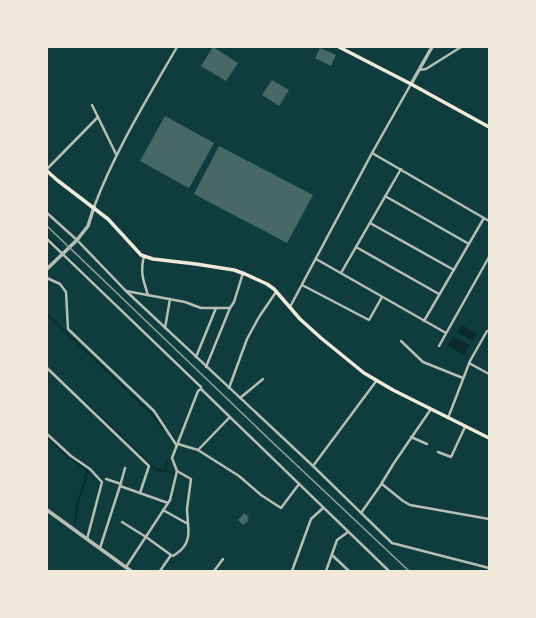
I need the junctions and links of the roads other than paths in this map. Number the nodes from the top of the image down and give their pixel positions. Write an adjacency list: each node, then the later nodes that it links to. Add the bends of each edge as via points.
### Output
1 (177, 47): 11 (street)
2 (339, 47): 6 (main road)
3 (432, 47): 5 (street)
4 (461, 47): 5 (street, via 426,69)
5 (419, 70): 6 (street)
6 (411, 84): 9 (main road); 10 (street)
7 (92, 105): 8 (street)
8 (98, 117): 11 (street); 13 (street)
9 (489, 127)
10 (372, 152): 12 (street); 27 (street)
11 (116, 155): 15 (street)
12 (401, 169): 14 (street); 17 (street)
13 (47, 171): 15 (main road)
14 (385, 196): 19 (street); 22 (street)
15 (94, 208): 21 (street, via 88,226); 25 (main road, via 118,228)
16 (47, 213): 21 (street)
17 (484, 218): 18 (street); 22 (street)
18 (489, 221)
19 (370, 223): 23 (street); 29 (street)
20 (47, 239): 24 (street)
21 (77, 240): 24 (street); 34 (street)
22 (469, 244): 29 (street)
23 (356, 247): 31 (street); 36 (street)
24 (62, 254): 28 (street); 58 (street)
25 (144, 256): 30 (main road); 37 (street, via 142,274)
26 (489, 257): 46 (street)
27 (316, 259): 31 (street); 33 (street)
28 (47, 269)
29 (454, 270): 36 (street)
30 (243, 273): 35 (main road, via 267,284); 42 (street)
31 (341, 273): 38 (street)
32 (47, 278): 68 (street, via 60,284 66,292 68,329 154,411)
33 (302, 284): 38 (street, via 369,320); 40 (street)
34 (126, 291): 37 (street); 44 (street)
35 (276, 292): 40 (main road); 57 (street, via 247,340)
36 (439, 294): 43 (street)
37 (148, 295): 39 (street)
38 (382, 297): 43 (street)
39 (170, 299): 41 (street, via 201,308); 44 (street)
40 (290, 307): 56 (main road, via 321,338 364,373)
41 (216, 308): 42 (street); 49 (street)
42 (230, 308): 51 (street)
43 (424, 321): 46 (street)
44 (165, 328): 49 (street)
45 (487, 331): 50 (street)
46 (446, 333): 48 (street)
47 (401, 341): 54 (street, via 423,362)
48 (439, 346)
49 (196, 357): 51 (street)
50 (469, 363): 53 (street); 54 (street)
51 (206, 367): 57 (street)
52 (47, 368): 78 (street, via 149,466)
53 (489, 374)
54 (463, 378): 62 (street)
55 (263, 379): 59 (street)
56 (377, 380): 60 (main road); 71 (street)
57 (229, 388): 59 (street)
58 (201, 389): 61 (street); 68 (street, via 198,391)
59 (240, 398): 71 (street)
60 (431, 409): 62 (main road); 65 (street)
61 (230, 417): 69 (street); 75 (street)
62 (448, 418): 63 (main road)
63 (465, 427): 66 (main road); 70 (street, via 451,457)
64 (47, 434): 89 (street, via 102,482)
65 (411, 437): 67 (street); 76 (street)
66 (489, 438)
67 (427, 444)
68 (178, 445): 69 (street); 73 (street, via 172,458)
69 (198, 450): 75 (street, via 239,476 281,508)
70 (438, 452)
71 (312, 466): 83 (street)
72 (126, 468): 77 (street)
73 (177, 471): 79 (street); 86 (street, via 191,479)
74 (106, 479): 77 (street)
75 (299, 484): 80 (street)
76 (382, 484): 83 (street); 84 (street, via 410,505)
77 (120, 485): 78 (street); 90 (street)
78 (140, 493): 79 (street)
79 (168, 503): 82 (street)
80 (323, 508): 87 (street); 99 (street, via 311,519)
81 (47, 510): 89 (street)
82 (163, 510): 86 (street); 88 (street)
83 (361, 513): 95 (street, via 392,543)
84 (489, 519)
85 (122, 522): 88 (street)
86 (188, 524): 91 (street, via 188,540 185,546)
87 (348, 532): 92 (street, via 337,540); 102 (street)
88 (146, 537): 91 (street); 94 (street)
89 (87, 539): 90 (street)
90 (100, 548): 94 (street)
91 (171, 555): 97 (street)
92 (332, 555): 100 (street); 101 (street)
93 (223, 559): 98 (street)
94 (126, 567): 96 (street)
95 (489, 568)
96 (131, 571)
97 (160, 571)
98 (214, 571)
99 (292, 571)
100 (326, 571)
101 (349, 571)
102 (389, 571)

